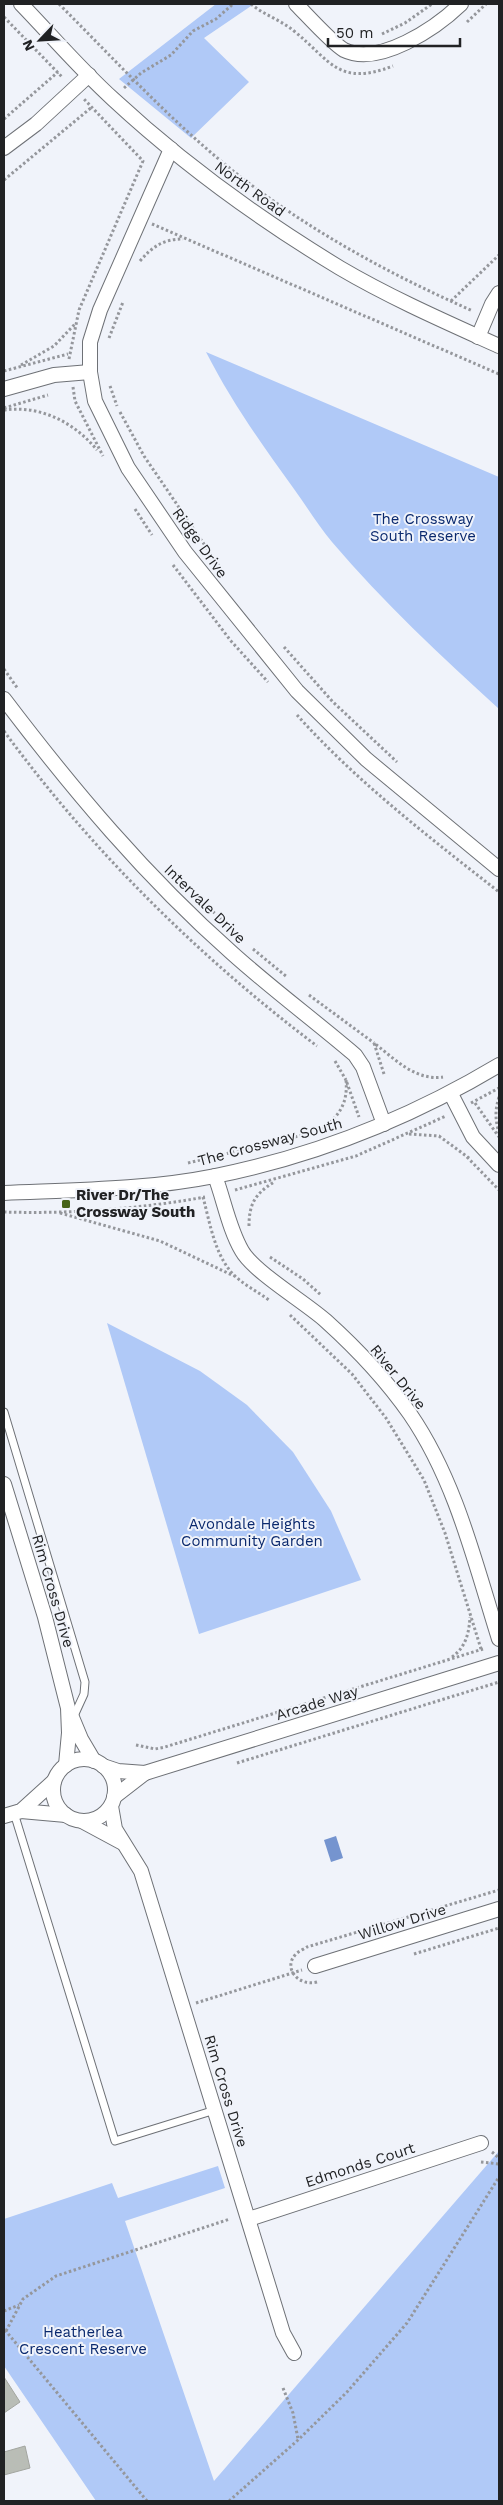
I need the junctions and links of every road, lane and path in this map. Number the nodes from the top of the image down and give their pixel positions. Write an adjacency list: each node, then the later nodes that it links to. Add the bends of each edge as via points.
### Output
1 (21, 4): 10 (street, North Road)
2 (60, 4): 11 (path)
3 (233, 4): 11 (path, via 216,19 193,31 171,55)
4 (296, 4): 6 (street, via 343,49 363,55 386,51 426,30)
5 (432, 4): 8 (path, via 405,23)
6 (461, 4)
7 (4, 18): 9 (path)
8 (374, 36)
9 (58, 72): 12 (path); 15 (path)
10 (89, 75): 12 (street); 13 (street, North Road)
11 (133, 80): 13 (path); 27 (path, via 208,149 286,210 382,268)
12 (74, 89): 14 (path); 16 (street)
13 (112, 98): 17 (street, North Road)
14 (92, 108): 18 (path); 29 (path, via 143,161 79,310)
15 (4, 119)
16 (4, 148)
17 (171, 149): 19 (street, Ridge Drive); 30 (street, North Road, via 213,183 333,264)
18 (4, 180)
19 (140, 219): 20 (path); 36 (street, Ridge Drive, via 100,310 90,342)
20 (155, 226): 21 (path); 22 (path)
21 (151, 233)
22 (186, 239): 23 (path, via 160,242 138,263); 37 (path)
23 (145, 248)
24 (499, 255): 27 (path)
25 (499, 293): 28 (street)
26 (124, 298): 31 (path)
27 (451, 301): 28 (path)
28 (486, 317): 30 (street)
29 (76, 324): 33 (path); 34 (path, via 54,346)
30 (478, 337): 32 (street, North Road)
31 (108, 342)
32 (499, 346)
33 (68, 354): 34 (path); 38 (path)
34 (22, 365): 35 (path)
35 (4, 370)
36 (90, 372): 38 (street); 57 (street, Ridge Drive, via 95,401 128,468 185,552 297,691 366,759)
37 (499, 374)
38 (72, 380): 40 (street, via 54,375); 41 (path); 44 (path, via 75,401)
39 (109, 383): 49 (path, via 117,407 144,456)
40 (4, 389)
41 (64, 390)
42 (56, 392): 43 (path)
43 (4, 409): 44 (path, via 45,412 68,423 90,440)
44 (103, 456): 45 (path)
45 (107, 463)
46 (133, 506): 47 (path)
47 (153, 536)
48 (169, 558): 52 (path, via 231,641)
49 (224, 572)
50 (278, 640): 56 (path, via 334,702)
51 (4, 669): 53 (path)
52 (274, 689)
53 (19, 691)
54 (4, 699): 73 (street, Intervale Drive, via 112,834 170,894 275,991 354,1055 363,1067)
55 (292, 710): 59 (path, via 347,766)
56 (400, 765)
57 (499, 868)
58 (191, 891): 60 (path)
59 (499, 892)
60 (226, 924)
61 (247, 943): 62 (path)
62 (289, 979)
63 (303, 991): 64 (path)
64 (374, 1043): 67 (path, via 415,1073); 68 (path)
65 (499, 1065): 70 (street, The Crossway South)
66 (451, 1073): 67 (path)
67 (443, 1077): 69 (path)
68 (386, 1082)
69 (430, 1085)
70 (451, 1094): 75 (street, The Crossway South); 88 (street, via 473,1137)
71 (499, 1096): 82 (path, via 495,1110)
72 (474, 1102): 84 (path)
73 (378, 1107): 74 (path); 78 (street, Intervale Drive)
74 (358, 1116): 76 (path); 79 (path, via 346,1080 343,1108); 81 (path)
75 (399, 1117): 78 (street, The Crossway South); 86 (path, via 407,1134 439,1136)
76 (349, 1119)
77 (340, 1122): 79 (path)
78 (384, 1124): 81 (street, The Crossway South)
79 (322, 1129): 80 (path)
80 (313, 1132)
81 (364, 1132): 85 (path); 89 (street, The Crossway South)
82 (499, 1133)
83 (305, 1134): 87 (path)
84 (499, 1137)
85 (367, 1152)
86 (468, 1158)
87 (184, 1164)
88 (499, 1165)
89 (216, 1176): 91 (street, The Crossway South, via 127,1188); 101 (street, River Drive, via 237,1239 248,1259 326,1321 374,1369 410,1414 433,1452 464,1526)
90 (277, 1180): 94 (path, via 254,1200 249,1210)
91 (4, 1192)
92 (203, 1198): 95 (path, via 217,1245)
93 (56, 1212): 95 (path, via 160,1240)
94 (249, 1226)
95 (235, 1276): 96 (path)
96 (277, 1305)
97 (285, 1310): 100 (path, via 352,1374 391,1426 424,1480)
98 (4, 1412): 106 (lane, via 85,1682 84,1694)
99 (4, 1484): 106 (street, Rim Cross Drive, via 45,1617)
100 (470, 1612): 102 (path); 103 (path, via 465,1643)
101 (495, 1643): 102 (path)
102 (481, 1650): 103 (path)
103 (448, 1660): 107 (path, via 155,1749)
104 (499, 1663): 111 (street, Arcade Way)
105 (499, 1682): 109 (path)
106 (70, 1713): 108 (street, Rim Cross Drive, via 81,1739); 110 (street, Rim Cross Drive)
107 (136, 1745)
108 (99, 1764): 110 (street, via 84,1759); 111 (street, Arcade Way, via 118,1771); 113 (street, via 113,1780)
109 (234, 1764)
110 (66, 1765): 112 (street)
111 (145, 1773): 113 (street, Arcade Way)
112 (54, 1781): 114 (street); 115 (street, via 55,1800)
113 (113, 1801): 116 (street, via 99,1818); 117 (street, Rim Cross Drive, via 113,1823)
114 (13, 1813): 115 (street); 123 (lane, via 115,2141)
115 (66, 1815): 116 (street)
116 (82, 1821): 117 (street, Rim Cross Drive)
117 (121, 1842): 122 (street, Rim Cross Drive, via 141,1871)
118 (499, 1890): 121 (path, via 307,1948 293,1959)
119 (499, 1909): 120 (street, Willow Drive)
120 (315, 1966): 121 (path)
121 (293, 1972): 122 (path)
122 (183, 2006): 123 (street, Rim Cross Drive)
123 (215, 2110): 129 (street, Rim Cross Drive)
124 (481, 2142): 129 (street, Edmonds Court)
125 (481, 2162): 126 (path)
126 (499, 2164)
127 (499, 2177): 135 (path, via 407,2323 347,2392)
128 (230, 2219): 130 (path, via 56,2276)
129 (249, 2219): 133 (street, Rim Cross Drive, via 283,2333)
130 (19, 2305): 131 (path); 132 (path)
131 (4, 2311)
132 (5, 2330): 136 (path)
133 (294, 2353)
134 (283, 2388): 135 (path, via 293,2412)
135 (298, 2440): 137 (path)
136 (147, 2501)
137 (229, 2501)

